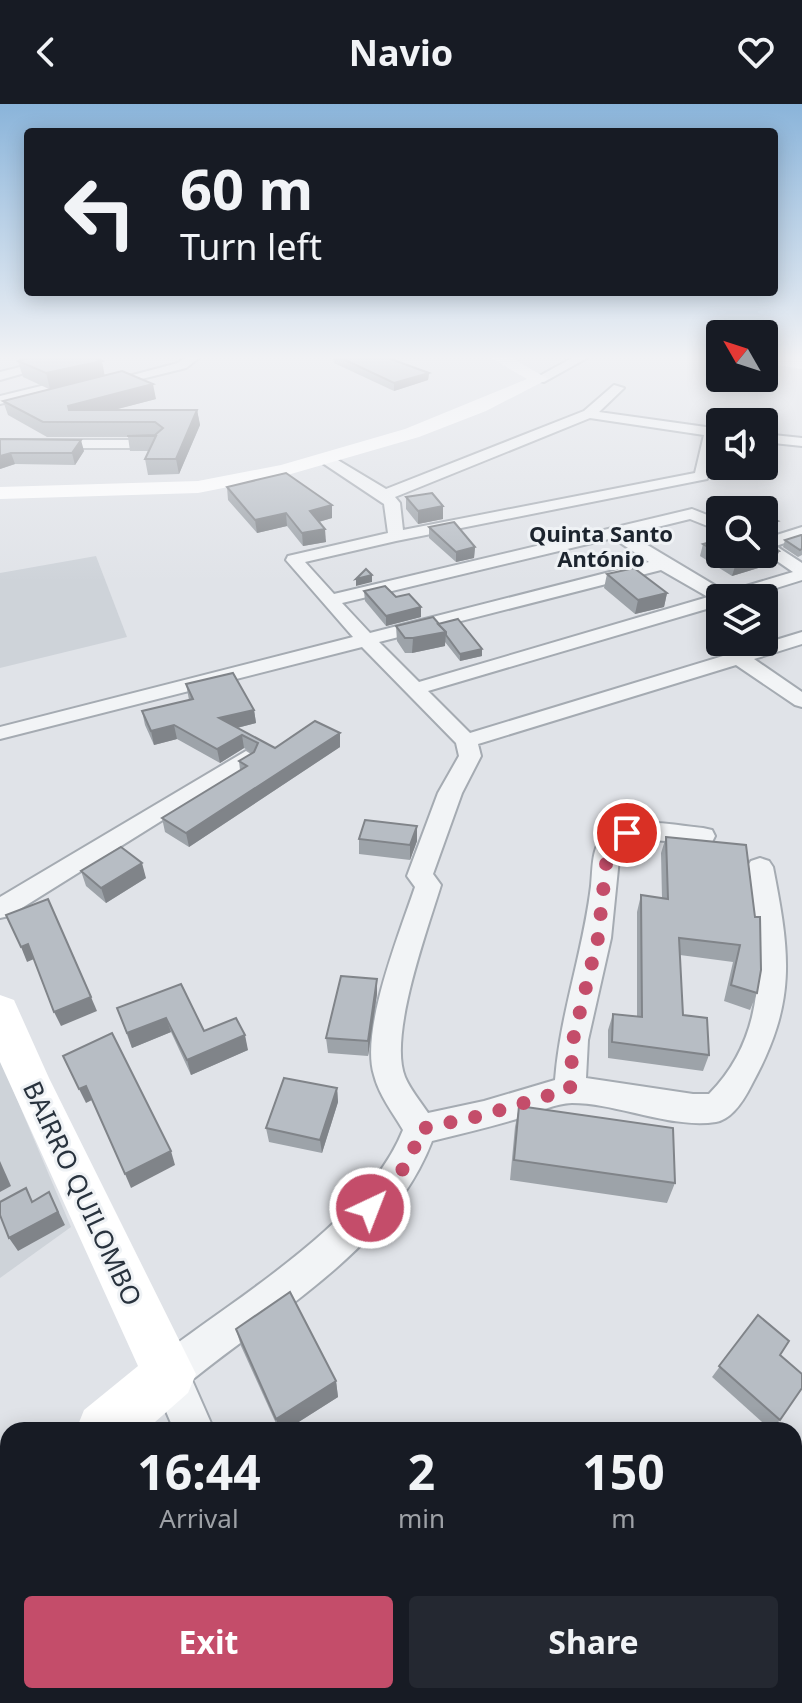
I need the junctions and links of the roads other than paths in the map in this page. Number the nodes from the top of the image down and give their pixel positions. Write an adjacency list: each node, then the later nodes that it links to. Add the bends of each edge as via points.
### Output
1 (411, 433): 7 (street)
2 (542, 433): 10 (street)
3 (778, 439): 4 (street)
4 (802, 442)
5 (0, 444): 6 (street)
6 (156, 444)
7 (326, 459): 9 (street, via 198,487); 10 (street)
8 (706, 462): 14 (street, via 702,476)
9 (0, 493)
10 (385, 495): 14 (street, via 392,503)
11 (706, 520): 13 (street, via 692,514)
12 (802, 532): 15 (street)
13 (617, 533): 17 (street); 23 (street)
14 (396, 536): 23 (street, via 294,560)
15 (778, 540)
16 (778, 555): 18 (street)
17 (663, 564): 21 (street); 26 (street)
18 (802, 573): 19 (street)
19 (777, 583): 20 (street); 22 (street)
20 (773, 584)
21 (706, 588)
22 (802, 598)
23 (332, 600): 26 (street)
24 (706, 603): 28 (street)
25 (802, 638): 27 (street)
26 (366, 640): 28 (street); 30 (street)
27 (739, 658): 29 (street); 31 (street)
28 (415, 689): 31 (street)
29 (802, 701)
30 (0, 733)
31 (466, 741): 38 (street, via 470,756 450,793 420,876 428,885 399,982 385,1056 389,1075)
32 (246, 758): 35 (street)
33 (703, 836): 37 (street, via 627,833 608,846 598,938 573,1040)
34 (760, 867): 37 (street, via 774,975 762,1029 730,1095 716,1108 693,1108)
35 (0, 909)
36 (0, 1011): 39 (street, BAIRRO QUILOMBO)
37 (570, 1089): 38 (street)
38 (420, 1129): 39 (street, via 416,1148 396,1180 340,1238)
39 (169, 1374): 40 (street); 41 (street)
40 (113, 1422)
41 (190, 1422)

